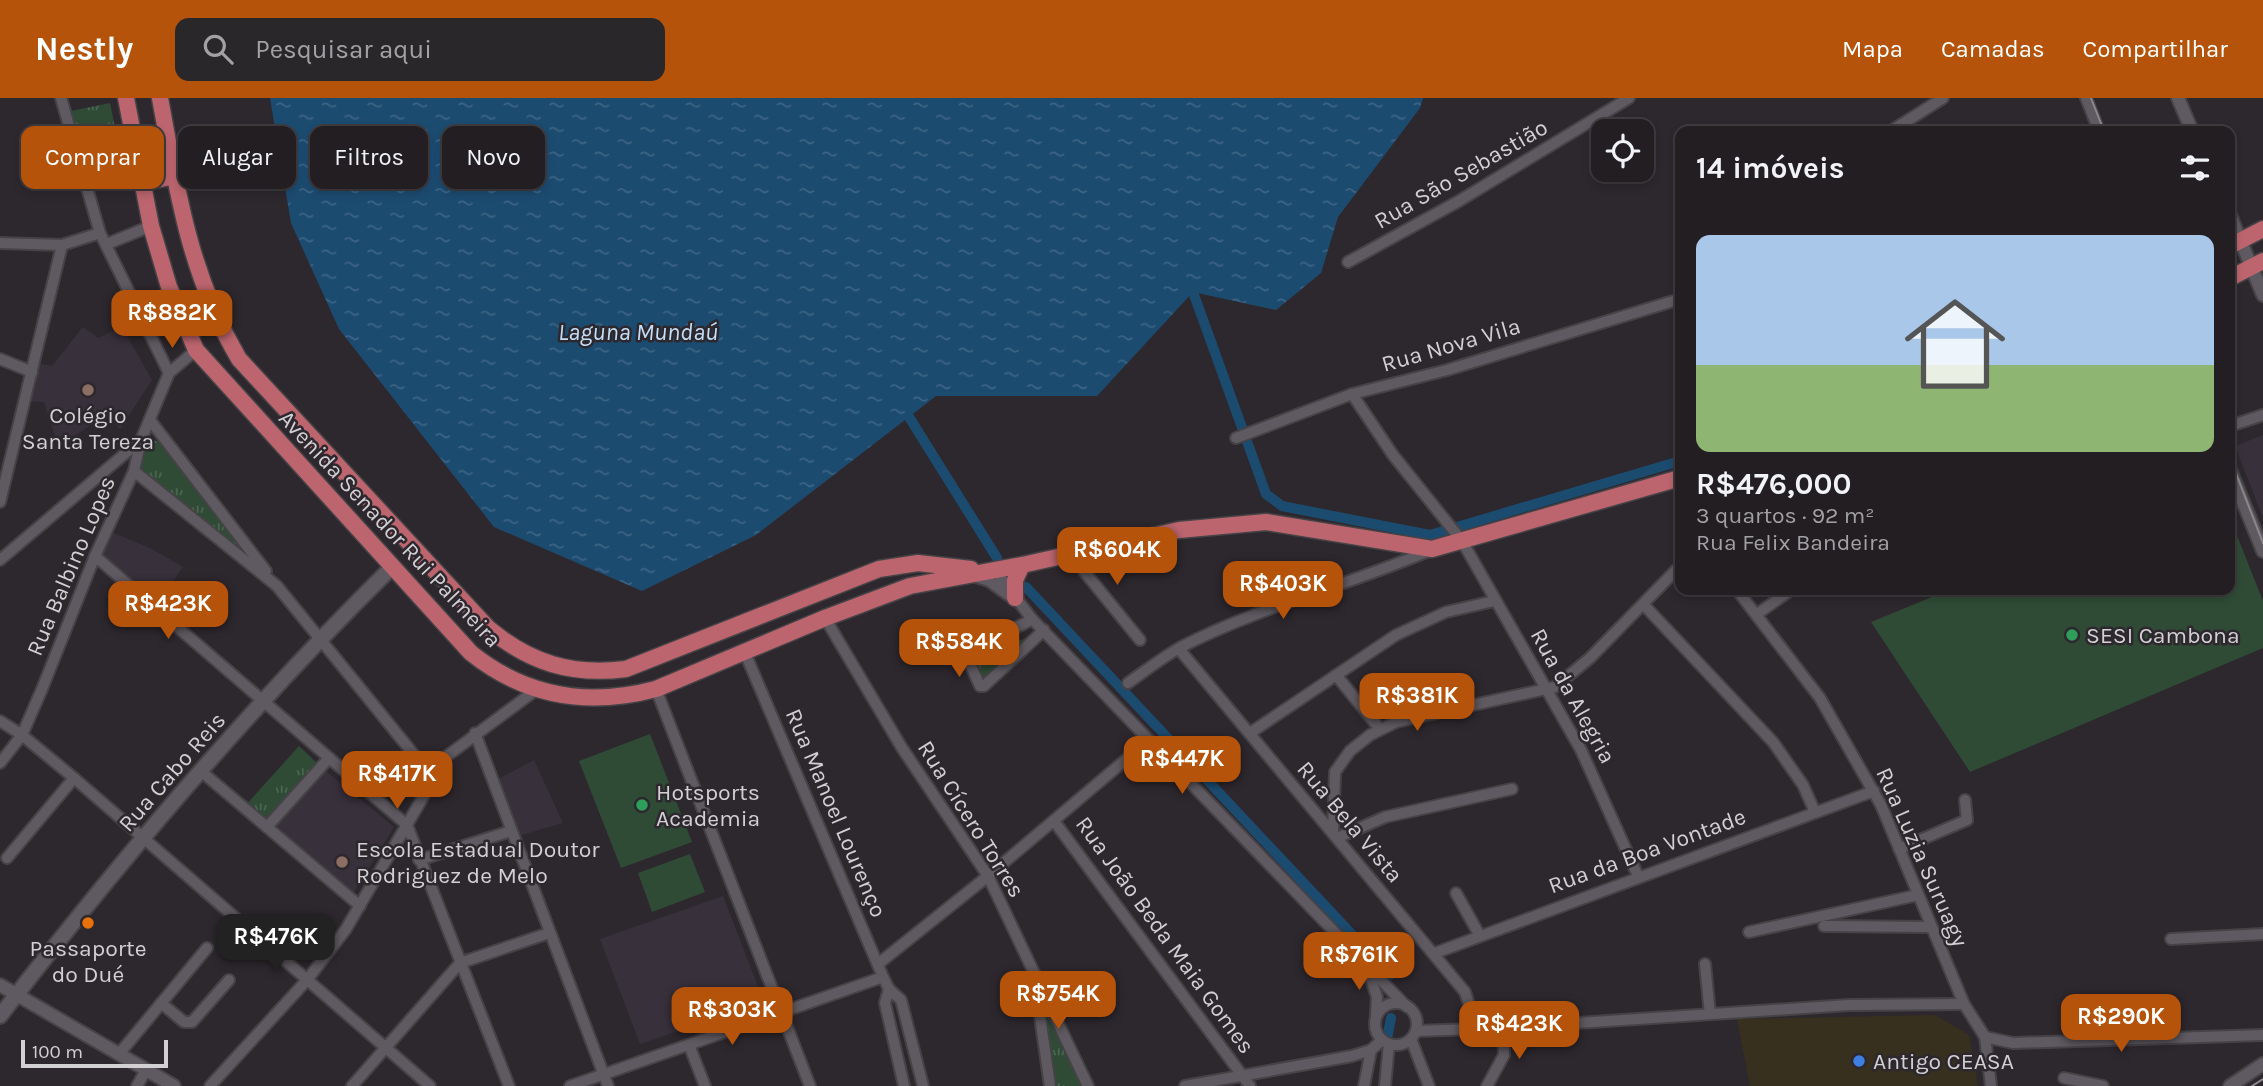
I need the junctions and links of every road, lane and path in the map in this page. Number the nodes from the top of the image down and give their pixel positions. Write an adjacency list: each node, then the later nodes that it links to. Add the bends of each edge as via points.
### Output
1 (61, 98): 17 (street)
2 (126, 98): 8 (main road, Avenida Senador Rui Palmeira)
3 (160, 98): 12 (main road, Avenida Senador Rui Palmeira)
4 (1629, 98): 22 (street, Rua São Sebastião)
5 (1943, 98): 9 (street)
6 (2086, 98): 10 (street)
7 (2178, 98): 11 (street)
8 (132, 126)
9 (1899, 126)
10 (2097, 126)
11 (2187, 126)
12 (174, 176): 13 (main road); 27 (main road, Avenida Senador Rui Palmeira, via 193,258)
13 (164, 178)
14 (144, 189): 15 (main road, Avenida Senador Rui Palmeira)
15 (151, 226): 20 (street); 28 (main road, Avenida Senador Rui Palmeira)
16 (2263, 229): 19 (main road)
17 (100, 233): 20 (street); 21 (street)
18 (0, 243): 21 (street)
19 (2235, 243): 23 (street)
20 (107, 244): 32 (street)
21 (62, 245): 31 (street)
22 (1348, 262)
23 (2257, 264): 24 (main road); 25 (street)
24 (2235, 275)
25 (2263, 295)
26 (1675, 301): 33 (street, Rua Nova Vila)
27 (213, 313): 28 (main road); 67 (main road, Avenida Senador Rui Palmeira, via 250,374 504,642 541,663 587,672 626,669)
28 (185, 327): 29 (main road, Avenida Senador Rui Palmeira)
29 (196, 350): 32 (street, Rua Balbino Lopes); 50 (main road, Avenida Senador Rui Palmeira)
30 (0, 359): 31 (street)
31 (32, 372): 42 (street)
32 (169, 373): 35 (street, Rua Balbino Lopes)
33 (1352, 394): 37 (street, Rua Nova Vila); 43 (street, Rua da Alegria, via 1393,455)
34 (2263, 415): 36 (street)
35 (150, 420): 38 (street, Rua Balbino Lopes); 54 (street)
36 (2235, 424)
37 (1241, 436)
38 (141, 440): 39 (street, Rua Balbino Lopes); 48 (street)
39 (134, 471): 47 (street, Rua Balbino Lopes); 54 (street)
40 (1675, 479): 43 (main road, Avenida Senador Rui Palmeira)
41 (2235, 482): 45 (street)
42 (0, 502)
43 (1461, 540): 44 (main road, Avenida Senador Rui Palmeira); 57 (street, Rua da Alegria)
44 (1432, 549): 46 (main road, Avenida Senador Rui Palmeira, via 1266,522 1179,530); 68 (street, via 1373,575 1245,618)
45 (2263, 551)
46 (1070, 554): 49 (main road, Avenida Senador Rui Palmeira); 66 (street)
47 (95, 556): 77 (street); 82 (street, Rua Balbino Lopes)
48 (0, 560)
49 (1022, 565): 51 (main road, Avenida Senador Rui Palmeira); 58 (main road, via 1015,580)
50 (391, 568): 65 (main road, Rua Cabo Reis); 74 (main road, Avenida Senador Rui Palmeira, via 471,653 491,669)
51 (989, 570): 53 (main road, Avenida Senador Rui Palmeira); 58 (street); 64 (main road, Avenida Senador Rui Palmeira, via 918,563 892,566)
52 (1675, 571): 59 (street)
53 (967, 575): 58 (street, via 989,581); 61 (main road, Avenida Senador Rui Palmeira, via 910,586)
54 (277, 586): 65 (street)
55 (1741, 595): 60 (street, Rua Luzia Suruagy)
56 (1784, 595): 60 (street)
57 (1494, 601): 72 (street, via 1423,620); 76 (street, Rua da Alegria)
58 (1018, 602): 62 (street)
59 (1643, 604): 76 (street, via 1590,658); 92 (street, via 1773,742 1803,785)
60 (1756, 614): 90 (street, Rua Luzia Suruagy, via 1820,698)
61 (825, 618): 69 (main road, Avenida Senador Rui Palmeira); 102 (street, Rua Cícero Torres, via 902,748)
62 (1032, 619): 63 (street); 63 (street, via 1010,631 963,639 980,685 996,678)
63 (1044, 630): 83 (street)
64 (715, 635): 67 (main road, Avenida Senador Rui Palmeira); 70 (main road, via 714,650)
65 (321, 638): 77 (main road, Rua Cabo Reis); 88 (street)
66 (1140, 640)
67 (691, 646): 71 (main road, via 700,658)
68 (1179, 649): 73 (street); 81 (street, Rua Bela Vista)
69 (745, 653): 70 (main road, Avenida Senador Rui Palmeira); 117 (street, Rua Manoel Lourenço)
70 (725, 661): 71 (main road, Avenida Senador Rui Palmeira)
71 (701, 671): 75 (main road, Avenida Senador Rui Palmeira)
72 (1336, 675): 79 (street); 81 (street)
73 (1128, 683)
74 (536, 690): 75 (main road, Avenida Senador Rui Palmeira, via 583,699); 80 (street)
75 (656, 690): 130 (street)
76 (1549, 690): 79 (street); 103 (street, Rua da Alegria, via 1594,775)
77 (262, 702): 84 (street); 86 (main road, Rua Cabo Reis)
78 (0, 721): 82 (street)
79 (1380, 728): 97 (street, via 1350,751 1335,772)
80 (475, 733): 88 (street, via 453,749); 96 (street)
81 (1250, 733): 97 (street, Rua Bela Vista)
82 (22, 734): 85 (street, Rua Balbino Lopes); 87 (street)
83 (1149, 740): 93 (street); 119 (street)
84 (329, 758): 94 (street); 95 (street)
85 (0, 763)
86 (202, 772): 95 (street); 98 (main road, Rua Cabo Reis)
87 (74, 778): 98 (street); 100 (street)
88 (433, 778): 94 (street)
89 (1512, 789): 97 (street, via 1385,817)
90 (1874, 791): 92 (street, Rua da Boa Vontade); 99 (street, Rua Luzia Suruagy)
91 (1965, 800): 99 (street, via 1967,820)
92 (1815, 812): 103 (street, Rua da Boa Vontade)
93 (1054, 821): 102 (street); 146 (street, Rua João Beda Maia Gomes)
94 (407, 825): 101 (street); 106 (street)
95 (267, 827): 106 (street)
96 (511, 831): 101 (street); 110 (street)
97 (1335, 835): 115 (street, Rua Bela Vista)
98 (144, 839): 123 (street); 126 (main road, Rua Cabo Reis)
99 (1899, 849): 105 (street, Rua Luzia Suruagy)
100 (7, 858)
101 (419, 860): 116 (street)
102 (988, 876): 117 (street); 122 (street, Rua Cícero Torres)
103 (1638, 876): 112 (street, Rua da Boa Vontade)
104 (1456, 893): 112 (street)
105 (1918, 895): 108 (street, Rua Luzia Suruagy); 109 (street)
106 (360, 906): 123 (street)
107 (1824, 926): 108 (street)
108 (1931, 927): 128 (street, Rua Luzia Suruagy)
109 (1749, 932)
110 (549, 933): 116 (street); 148 (street)
111 (2263, 934): 113 (street)
112 (1480, 936): 115 (street, Rua da Boa Vontade)
113 (2171, 939)
114 (207, 948): 127 (street)
115 (1435, 953): 135 (street, Rua Bela Vista, via 1465,992)
116 (460, 963): 141 (street); 154 (street)
117 (878, 964): 120 (street, Rua Manoel Lourenço)
118 (1705, 964): 131 (street)
119 (1366, 965): 129 (street); 133 (street, via 1377,997)
120 (883, 977): 125 (street, Rua Manoel Lourenço); 130 (street)
121 (229, 980): 127 (street, via 192,1022 184,1022)
122 (1035, 980): 160 (street); 161 (street, Rua Cícero Torres)
123 (307, 981): 141 (street); 151 (street)
124 (0, 985): 126 (street)
125 (889, 989): 158 (street, Rua Manoel Lourenço, via 885,1003); 159 (street, Rua Manoel Lourenço, via 901,999)
126 (16, 995): 132 (main road, Rua Cabo Reis); 143 (street)
127 (161, 1003): 143 (street)
128 (1964, 1004): 131 (street, via 1849,1005); 138 (street, Rua Luzia Suruagy)
129 (1407, 1007): 133 (street, via 1393,1003); 136 (street, via 1416,1017)
130 (781, 1013): 140 (street); 157 (street)
131 (1710, 1014): 134 (street)
132 (0, 1016)
133 (1376, 1016): 139 (street, via 1375,1029)
134 (1503, 1028): 135 (street); 167 (street, via 1504,1055)
135 (1476, 1030): 136 (street)
136 (1413, 1035): 139 (street, via 1401,1045); 166 (street)
137 (2263, 1035): 138 (street, via 2014,1043)
138 (1985, 1037): 168 (street, Rua Luzia Suruagy)
139 (1385, 1042): 142 (street); 165 (street)
140 (689, 1045): 148 (street); 156 (street)
141 (388, 1047): 152 (street); 153 (street)
142 (1371, 1050): 146 (street); 164 (street)
143 (119, 1054): 145 (street)
144 (2263, 1064): 170 (street)
145 (146, 1070): 149 (street); 150 (street)
146 (1242, 1074): 162 (street); 163 (street, Rua João Beda Maia Gomes)
147 (2064, 1078): 169 (street)
148 (606, 1081): 155 (street)
149 (137, 1086)
150 (174, 1086)
151 (211, 1086)
152 (352, 1086)
153 (430, 1086)
154 (509, 1086)
155 (570, 1086)
156 (705, 1086)
157 (810, 1086)
158 (904, 1086)
159 (923, 1086)
160 (1050, 1086)
161 (1088, 1086)
162 (1185, 1086)
163 (1250, 1086)
164 (1364, 1086)
165 (1385, 1086)
166 (1429, 1086)
167 (1487, 1086)
168 (1991, 1086)
169 (2103, 1086)
170 (2230, 1086)

